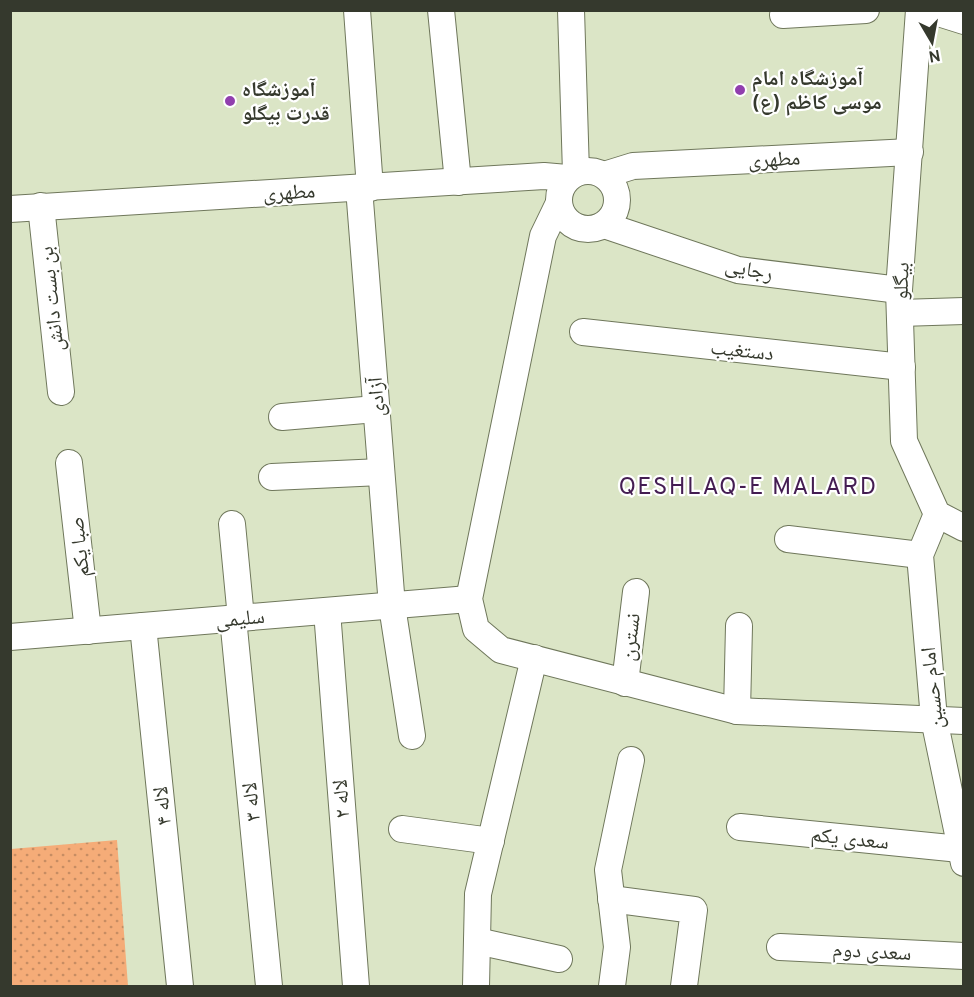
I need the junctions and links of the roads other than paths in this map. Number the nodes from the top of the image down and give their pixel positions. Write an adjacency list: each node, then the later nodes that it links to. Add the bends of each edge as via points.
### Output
1 (357, 10): 13 (street, آزادی)
2 (441, 10): 12 (street)
3 (571, 10): 10 (street)
4 (866, 10): 7 (street)
5 (919, 10): 9 (street, بیگلو)
6 (929, 10): 8 (street)
7 (783, 15)
8 (963, 21)
9 (910, 152): 11 (street, مطهری, via 633,166); 18 (street, بیگلو)
10 (572, 175): 11 (street, via 595,171); 12 (street, مطهری); 14 (street, via 561,186)
11 (604, 175): 17 (street, via 616,190 617,200)
12 (458, 182): 13 (street, مطهری)
13 (364, 188): 15 (street, مطهری); 23 (street, آزادی)
14 (558, 205): 17 (street, via 575,227); 34 (street, via 543,236)
15 (41, 206): 16 (street, مطهری); 22 (street, بن بست دانش)
16 (10, 208)
17 (604, 225): 18 (street, رجایی, via 738,270)
18 (899, 301): 19 (street, رجایی); 21 (street, بیگلو)
19 (963, 311)
20 (583, 332): 21 (street, دستغیب)
21 (902, 367): 28 (street, بیگلو, via 904,441)
22 (61, 392)
23 (376, 409): 24 (street); 26 (street, آزادی)
24 (282, 417)
25 (69, 463): 40 (street, صبا یکم)
26 (381, 472): 27 (street); 35 (street, آزادی)
27 (272, 477)
28 (937, 514): 30 (street); 32 (street, امام حسین)
29 (232, 524): 37 (street, لاله ۳)
30 (963, 528)
31 (788, 539): 32 (street)
32 (920, 555): 45 (street, امام حسین)
33 (636, 592): 43 (street, نسترن)
34 (469, 599): 35 (street, سلیمی); 42 (street, via 476,629 501,650)
35 (392, 606): 36 (street, سلیمی); 47 (street, آزادی)
36 (327, 611): 37 (street, سلیمی); 60 (street, لاله ۲)
37 (237, 618): 38 (street, سلیمی); 59 (street, لاله ۳)
38 (143, 626): 40 (street, سلیمی); 58 (street, لاله ۴)
39 (739, 626): 44 (street)
40 (88, 631): 41 (street, سلیمی)
41 (10, 637)
42 (534, 658): 43 (street); 51 (street)
43 (625, 682): 44 (street)
44 (737, 711): 45 (street)
45 (934, 719): 46 (street); 52 (street, امام حسین)
46 (963, 721)
47 (412, 736)
48 (631, 760): 53 (street, via 608,870)
49 (740, 827): 52 (street, سعدی یکم)
50 (402, 829): 51 (street)
51 (491, 841): 54 (street, via 478,894)
52 (962, 856)
53 (611, 899): 62 (street, via 617,947); 63 (street, via 694,910)
54 (477, 941): 57 (street); 61 (street)
55 (780, 947): 56 (street, سعدی دوم)
56 (963, 956)
57 (559, 959)
58 (180, 987)
59 (269, 987)
60 (356, 987)
61 (476, 987)
62 (612, 987)
63 (684, 987)

